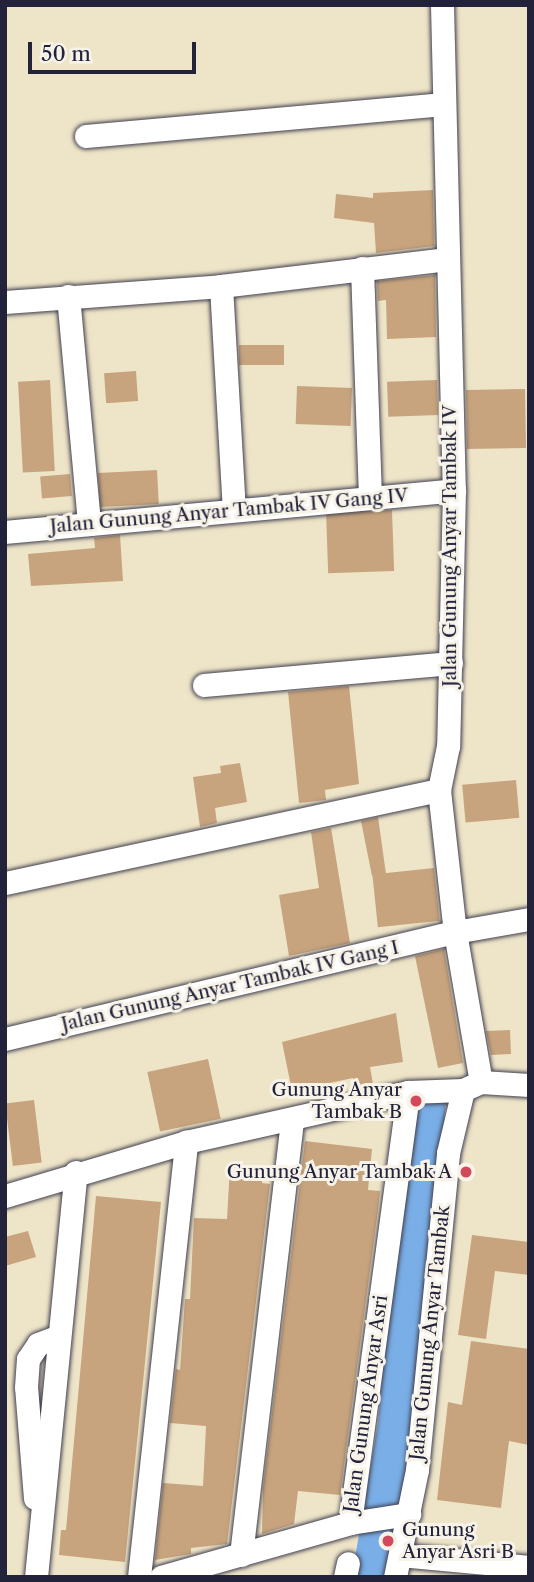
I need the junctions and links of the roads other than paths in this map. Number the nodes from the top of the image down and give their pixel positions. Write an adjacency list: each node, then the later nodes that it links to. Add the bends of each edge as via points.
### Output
1 (442, 5): 2 (street, Jalan Gunung Anyar Tambak IV)
2 (444, 104): 3 (street); 4 (street, Jalan Gunung Anyar Tambak IV)
3 (86, 136)
4 (447, 258): 5 (street); 9 (street, Jalan Gunung Anyar Tambak IV)
5 (362, 268): 6 (street); 10 (street)
6 (221, 286): 7 (street); 11 (street)
7 (68, 296): 8 (street); 12 (street)
8 (5, 302)
9 (454, 490): 10 (street, Jalan Gunung Anyar Tambak IV Gang IV); 14 (street, Jalan Gunung Anyar Tambak IV)
10 (370, 495): 11 (street, Jalan Gunung Anyar Tambak IV Gang IV)
11 (234, 509): 12 (street, Jalan Gunung Anyar Tambak IV Gang IV)
12 (89, 524): 13 (street, Jalan Gunung Anyar Tambak IV Gang IV)
13 (5, 533)
14 (451, 663): 15 (street); 16 (street, Jalan Gunung Anyar Tambak IV, via 448,746)
15 (204, 685)
16 (439, 790): 17 (street); 19 (street, Jalan Gunung Anyar Tambak IV)
17 (5, 883)
18 (529, 919): 19 (street, Jalan Gunung Anyar Tambak IV Gang I)
19 (455, 932): 20 (street, Jalan Gunung Anyar Tambak IV Gang I); 22 (street, Jalan Gunung Anyar Tambak IV)
20 (5, 1039)
21 (529, 1085): 22 (street)
22 (472, 1086): 23 (street); 28 (street, Jalan Gunung Anyar Tambak, via 447,1153)
23 (408, 1092): 24 (street); 29 (street, Jalan Gunung Anyar Asri)
24 (292, 1119): 25 (street); 30 (street)
25 (187, 1142): 26 (street); 34 (street)
26 (76, 1172): 27 (street); 33 (street)
27 (5, 1196)
28 (399, 1515): 29 (street, Jalan Gunung Anyar Asri); 31 (street, Jalan Gunung Anyar Tambak)
29 (354, 1522): 30 (street, Jalan Gunung Anyar Asri)
30 (241, 1555): 35 (street, Jalan Gunung Anyar Asri)
31 (397, 1566): 32 (street)
32 (529, 1567)
33 (36, 1577)
34 (139, 1577)
35 (161, 1577)

